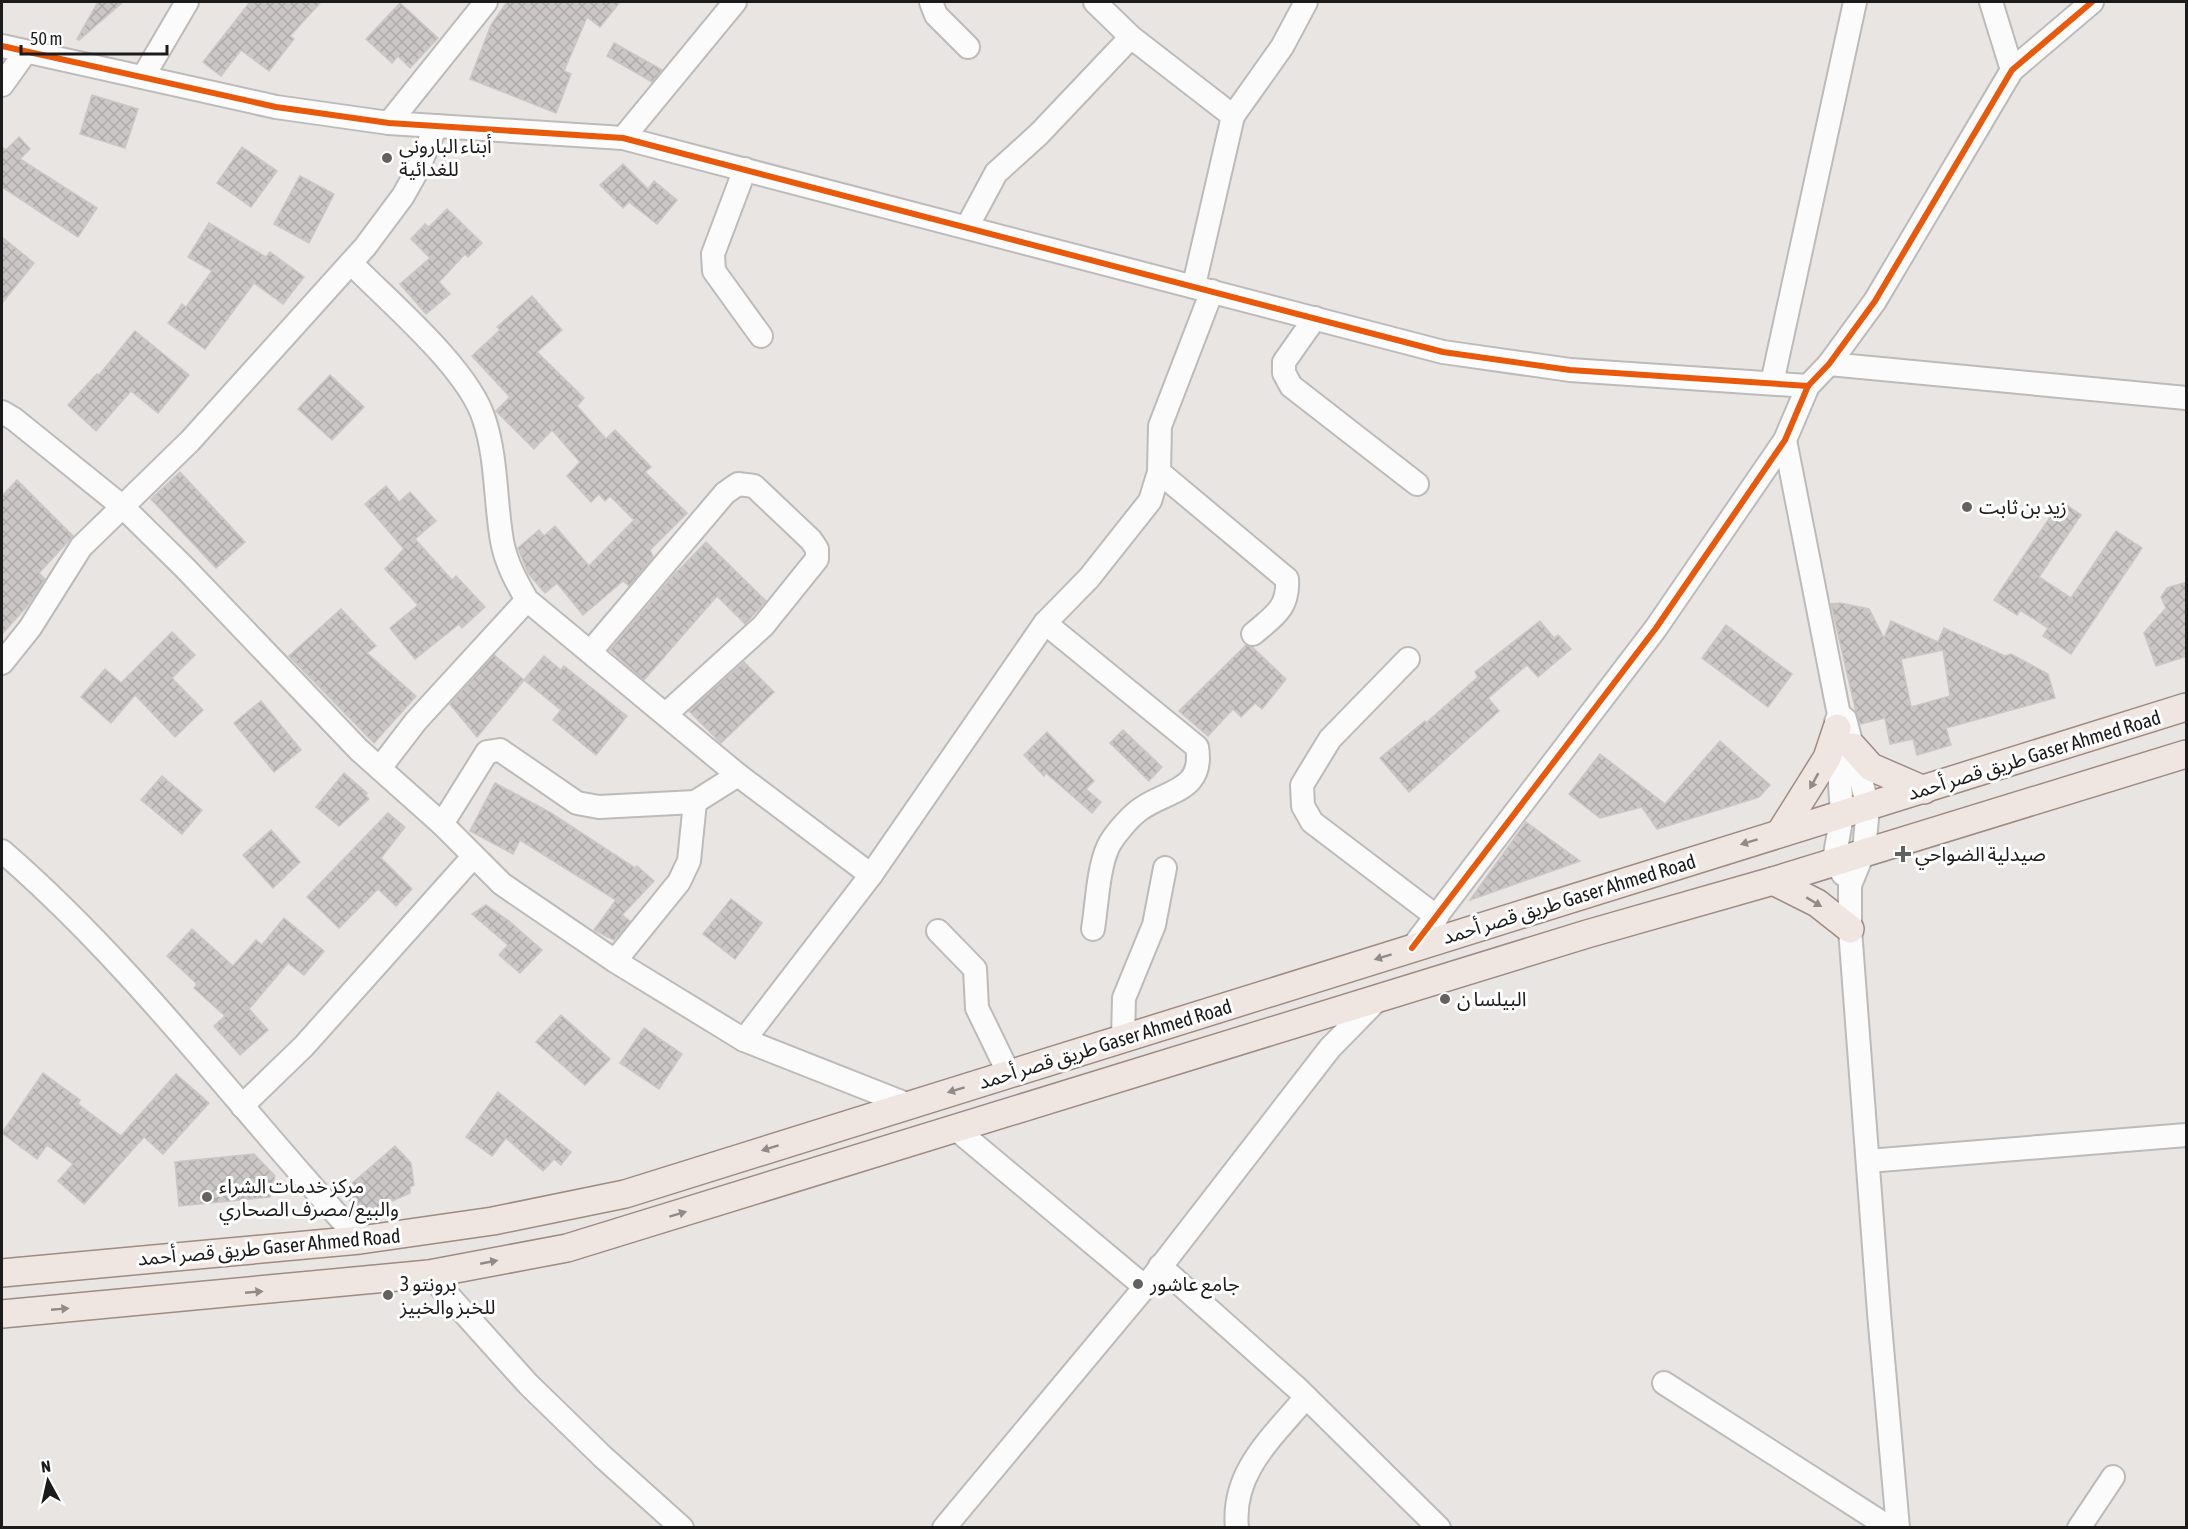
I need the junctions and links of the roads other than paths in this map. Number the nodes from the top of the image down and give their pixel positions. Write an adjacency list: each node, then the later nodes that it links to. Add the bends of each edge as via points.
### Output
1 (187, 2): 15 (street)
2 (486, 2): 18 (street)
3 (735, 2): 20 (street)
4 (932, 2): 12 (street, via 936,15)
5 (1306, 2): 17 (street, via 1282,47)
6 (1855, 2): 28 (street)
7 (1990, 2): 14 (street)
8 (2092, 2): 14 (street)
9 (1108, 6): 10 (street)
10 (1131, 37): 17 (street); 22 (street, via 1039,134 996,173)
11 (2, 46): 13 (street)
12 (968, 47)
13 (25, 53): 15 (street); 16 (street)
14 (2012, 70): 27 (street, via 1875,302)
15 (144, 77): 18 (street, via 276,107)
16 (2, 85)
17 (1233, 116): 24 (street)
18 (390, 123): 19 (street)
19 (436, 126): 20 (street); 23 (street, via 402,196)
20 (623, 138): 21 (street)
21 (745, 169): 22 (street); 26 (street, via 712,254 714,271)
22 (968, 227): 24 (street)
23 (351, 264): 35 (street, via 190,441); 36 (street, via 438,352 474,396 489,435 502,543 511,571)
24 (1203, 288): 25 (street); 33 (street, via 1160,426)
25 (1315, 318): 28 (street, via 1455,354 1570,370); 34 (street, via 1284,362 1287,380)
26 (761, 336)
27 (1829, 364): 29 (street); 30 (street)
28 (1772, 383): 29 (street)
29 (1808, 386): 32 (street)
30 (2187, 398)
31 (2, 412): 35 (street)
32 (1785, 440): 44 (street); 62 (street, via 1656,628)
33 (1159, 472): 37 (street, via 1150,501 1089,578); 38 (street, via 1287,579 1284,607)
34 (1417, 484)
35 (123, 507): 41 (street, via 81,547 30,628); 46 (street)
36 (527, 600): 39 (street); 46 (street, via 416,721)
37 (1045, 623): 59 (street); 63 (street, via 1197,747 1199,760 1194,777 1138,811 1108,846)
38 (1254, 634)
39 (591, 651): 43 (street); 43 (street, via 725,493 738,484 754,486 811,540 817,559 763,626)
40 (1408, 659): 62 (street, via 1330,739 1302,785 1303,806 1312,822)
41 (2, 663)
42 (2187, 707): 48 (main road, طريق قصر أحمد Gaser Ahmed Road)
43 (666, 714): 47 (street)
44 (1843, 730): 48 (main road, via 1871,767); 50 (street); 51 (street); 53 (main road, one-way to 53)
45 (2187, 754): 55 (main road, طريق قصر أحمد Gaser Ahmed Road)
46 (380, 768): 52 (street)
47 (738, 775): 49 (street); 59 (street)
48 (1924, 790): 50 (main road, طريق قصر أحمد Gaser Ahmed Road)
49 (695, 802): 52 (street, via 599,807 578,803 500,750 494,750 487,752); 67 (street, via 689,861 679,882)
50 (1868, 807): 51 (main road, طريق قصر أحمد Gaser Ahmed Road); 55 (street)
51 (1842, 815): 53 (main road, طريق قصر أحمد Gaser Ahmed Road); 57 (street)
52 (441, 824): 56 (street)
53 (1780, 833): 66 (main road, طريق قصر أحمد Gaser Ahmed Road, one-way to 66)
54 (2, 851): 73 (street, via 126,971)
55 (1864, 851): 57 (main road, طريق قصر أحمد Gaser Ahmed Road); 61 (street)
56 (472, 858): 67 (street, via 502,884); 73 (street, via 304,1046)
57 (1834, 860): 60 (main road, طريق قصر أحمد Gaser Ahmed Road); 61 (street)
58 (1165, 868): 69 (street, via 1154,925 1124,998)
59 (871, 875): 70 (street)
60 (1773, 880): 64 (main road, one-way to 64, via 1827,909); 68 (main road, طريق قصر أحمد Gaser Ahmed Road)
61 (1850, 885): 64 (street)
62 (1437, 917): 66 (street)
63 (1093, 929)
64 (1850, 929): 76 (street)
65 (938, 931): 71 (street, via 975,969 977,1008)
66 (1412, 948): 69 (main road, طريق قصر أحمد Gaser Ahmed Road, one-way to 69)
67 (615, 961): 70 (street)
68 (1377, 1000): 74 (main road, طريق قصر أحمد Gaser Ahmed Road); 78 (street, via 1330,1048)
69 (1124, 1038): 71 (main road, طريق قصر أحمد Gaser Ahmed Road)
70 (744, 1040): 72 (street)
71 (1009, 1074): 72 (main road, طريق قصر أحمد Gaser Ahmed Road, one-way to 72)
72 (909, 1105): 77 (main road, طريق قصر أحمد Gaser Ahmed Road, one-way to 77, via 625,1194 493,1221)
73 (242, 1106): 77 (street)
74 (956, 1129): 80 (main road, طريق قصر أحمد Gaser Ahmed Road, one-way to 74, via 567,1248); 81 (street)
75 (2187, 1135): 76 (street)
76 (1868, 1161): 91 (street)
77 (360, 1240): 79 (main road, طريق قصر أحمد Gaser Ahmed Road)
78 (1160, 1266): 81 (street); 84 (street)
79 (2, 1273)
80 (429, 1274): 82 (main road, طريق قصر أحمد Gaser Ahmed Road, one-way to 80); 86 (street, via 528,1384)
81 (1145, 1287): 87 (street)
82 (2, 1314)
83 (1664, 1383): 90 (street)
84 (1306, 1397): 88 (street, via 1247,1470 1239,1487); 89 (street)
85 (2113, 1477): 92 (street)
86 (682, 1527)
87 (944, 1527)
88 (1237, 1527)
89 (1439, 1527)
90 (1890, 1527)
91 (1898, 1527)
92 (2079, 1527)

